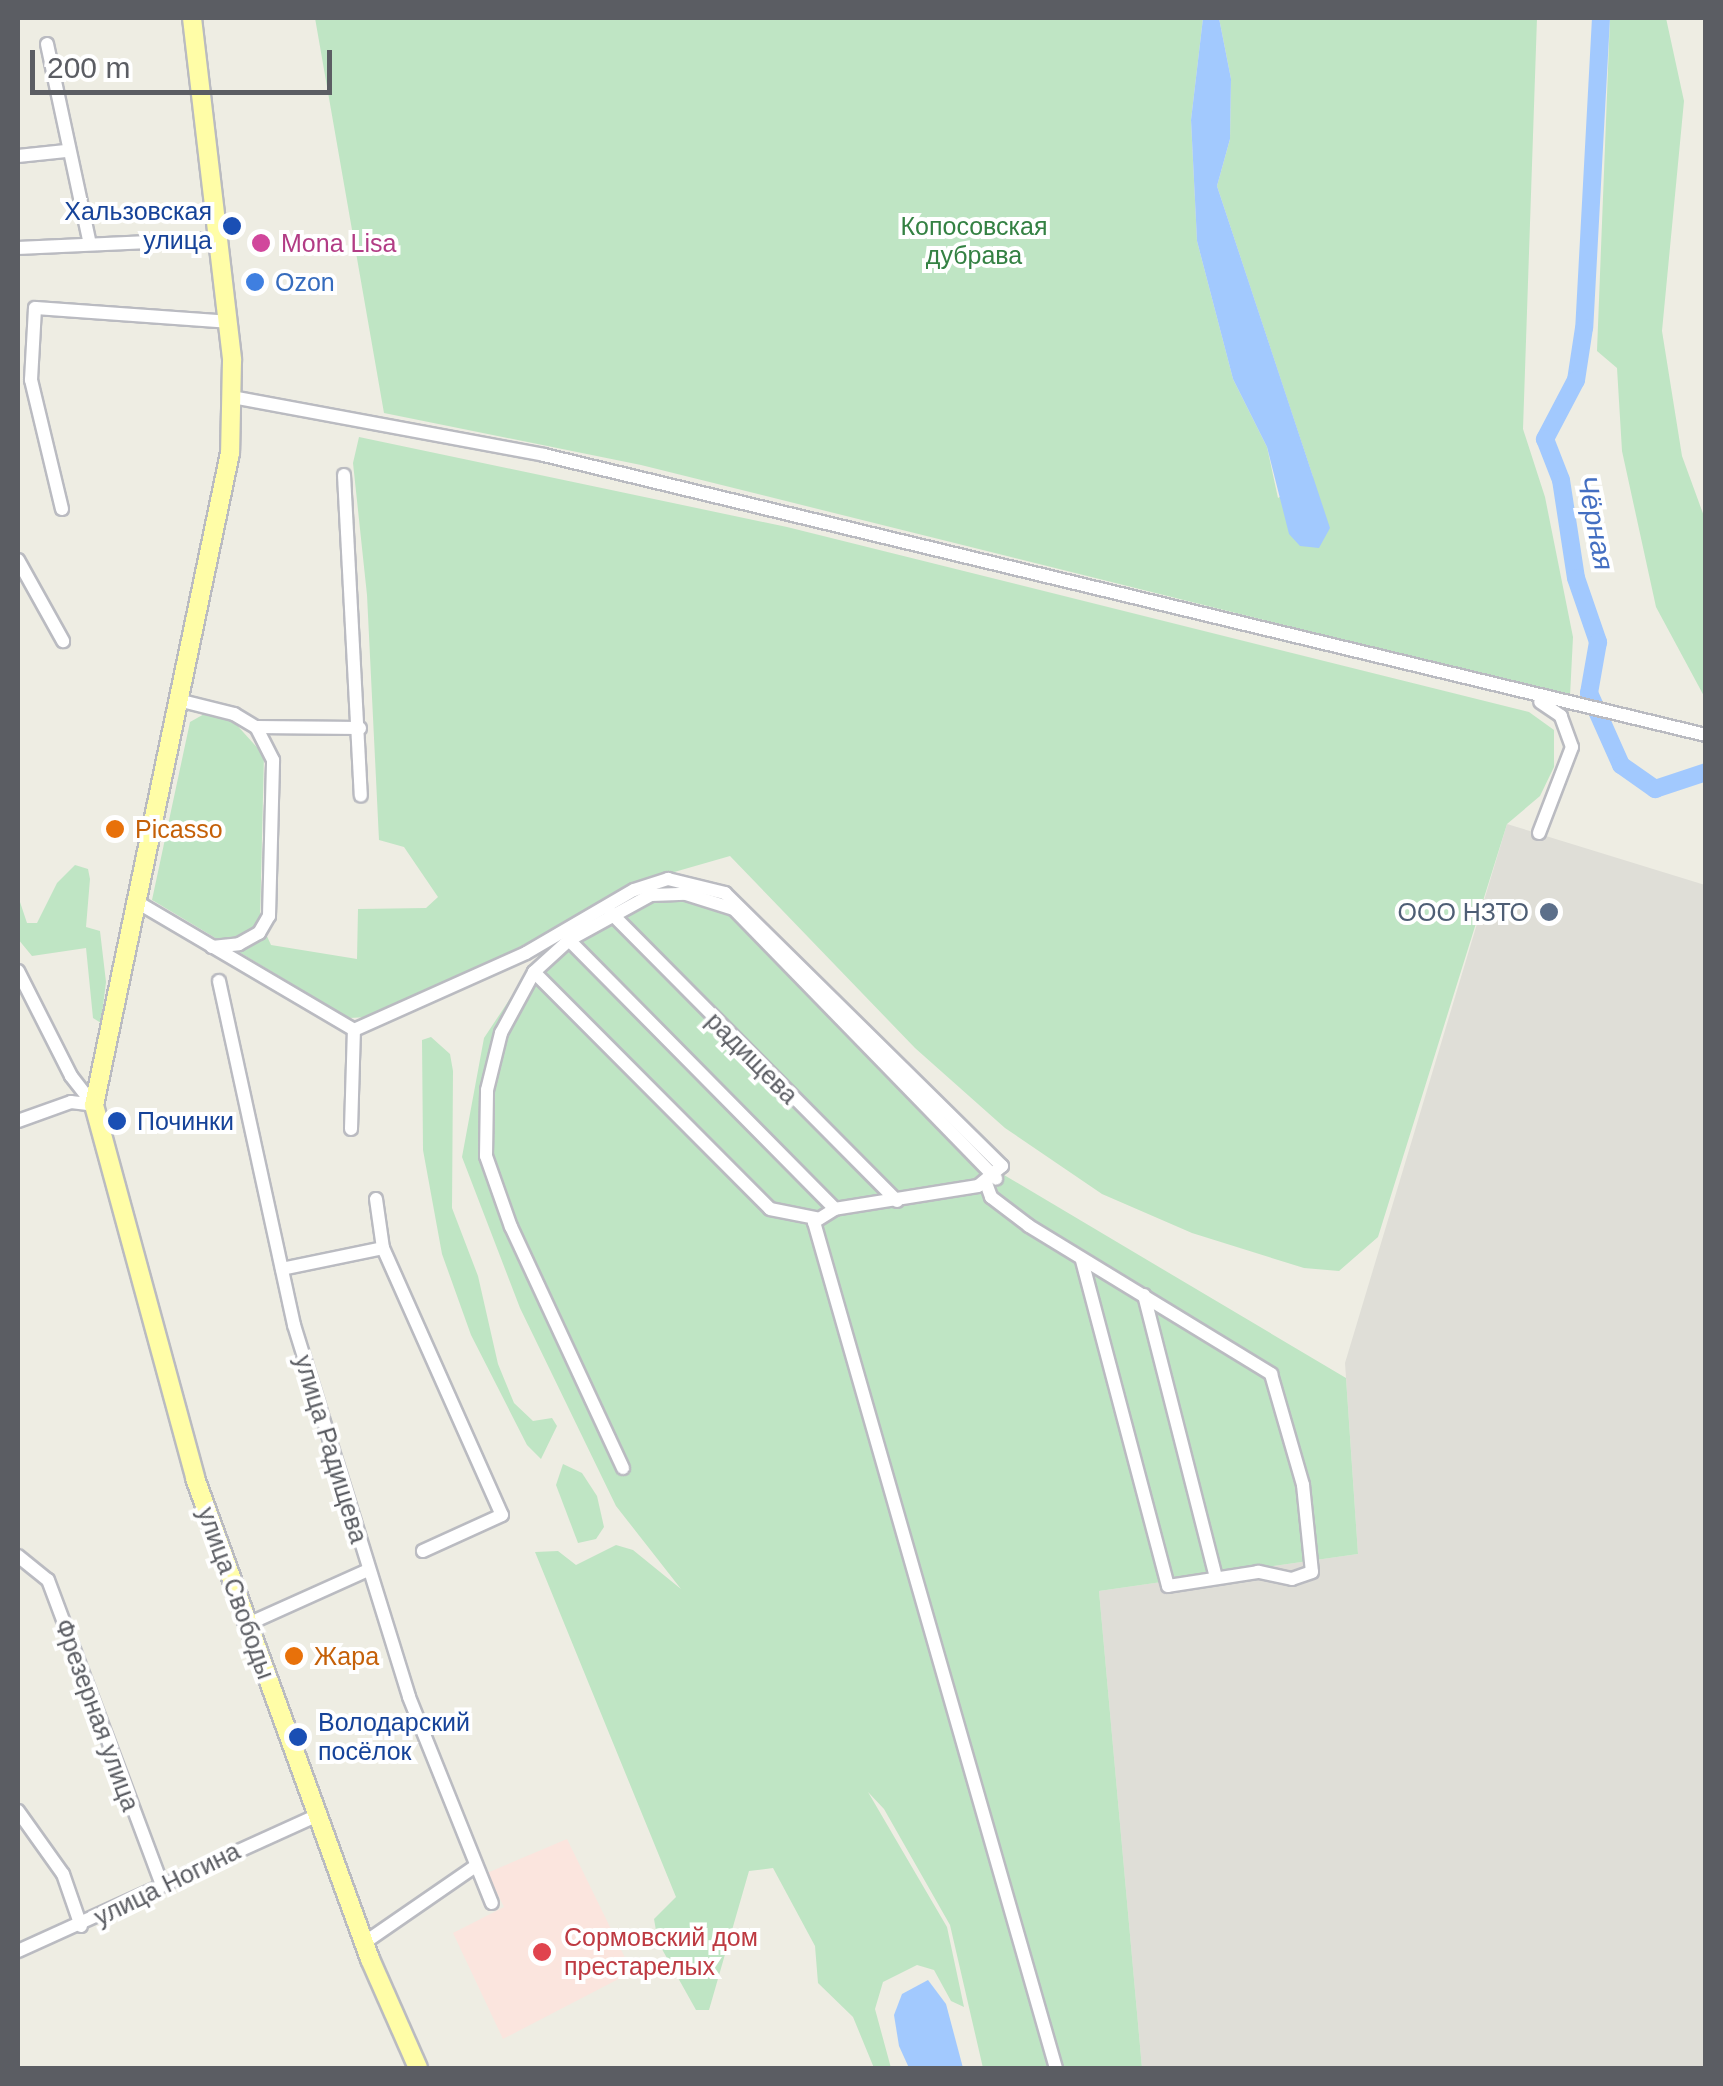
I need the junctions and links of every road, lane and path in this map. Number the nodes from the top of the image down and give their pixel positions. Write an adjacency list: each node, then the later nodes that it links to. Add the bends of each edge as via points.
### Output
1 (192, 18): 6 (main road)
2 (47, 44): 3 (street)
3 (66, 151): 4 (street); 5 (street)
4 (18, 156)
5 (88, 240): 6 (street); 7 (street)
6 (220, 240): 8 (main road)
7 (18, 248)
8 (228, 322): 9 (main road); 11 (street, via 35,308 31,380)
9 (232, 397): 14 (street, via 544,455); 15 (main road, via 222,512)
10 (344, 474): 17 (street)
11 (62, 509)
12 (18, 560): 13 (street)
13 (64, 641)
14 (1534, 698): 18 (street); 20 (street, via 1560,716 1572,747)
15 (182, 701): 16 (street); 21 (main road)
16 (256, 727): 17 (street); 24 (street, via 273,760 269,916 239,944)
17 (360, 728): 19 (street)
18 (1706, 735)
19 (361, 796)
20 (1539, 834)
21 (137, 902): 24 (street); 29 (main road)
22 (611, 913): 23 (street); 32 (street, via 650,894 686,894 734,909); 34 (street, радищева)
23 (569, 940): 26 (street); 35 (street)
24 (212, 948): 28 (street)
25 (18, 970): 29 (street, via 71,1076)
26 (534, 972): 36 (street, via 770,1209); 41 (street, via 501,1033 486,1090 486,1156 510,1226)
27 (219, 981): 39 (street, улица Радищева)
28 (354, 1030): 31 (street); 32 (street, via 668,879 726,893 749,910 1002,1166)
29 (94, 1105): 30 (street, via 70,1102); 48 (main road, улица Свободы, via 195,1478)
30 (18, 1122)
31 (352, 1129)
32 (991, 1180): 34 (street); 38 (street, via 991,1198)
33 (376, 1199): 37 (street)
34 (897, 1201): 35 (street)
35 (835, 1209): 36 (street)
36 (816, 1218): 58 (street, via 950,1712)
37 (382, 1248): 39 (street); 42 (street, via 502,1515)
38 (1082, 1260): 40 (street); 47 (street, via 1168,1586)
39 (282, 1269): 45 (street, улица Радищева)
40 (1144, 1295): 47 (street); 47 (street, via 1271,1374 1303,1485 1312,1572 1292,1579 1258,1572)
41 (624, 1468)
42 (423, 1550)
43 (18, 1556): 44 (street, Фрезерная улица)
44 (33, 1566): 46 (street); 52 (street, Фрезерная улица, via 48,1580)
45 (368, 1570): 48 (street); 51 (street, улица Радищева)
46 (18, 1572)
47 (1216, 1578)
48 (248, 1624): 50 (main road, улица Свободы)
49 (18, 1811): 54 (street, via 63,1874)
50 (316, 1816): 52 (street, улица Ногина); 55 (main road, улица Свободы)
51 (474, 1868): 53 (street, улица Радищева); 55 (street)
52 (162, 1885): 54 (street, улица Ногина)
53 (492, 1903)
54 (81, 1926): 56 (street, улица Ногина)
55 (364, 1943): 57 (main road, улица Свободы)
56 (18, 1950)
57 (418, 2068)
58 (1056, 2068)

